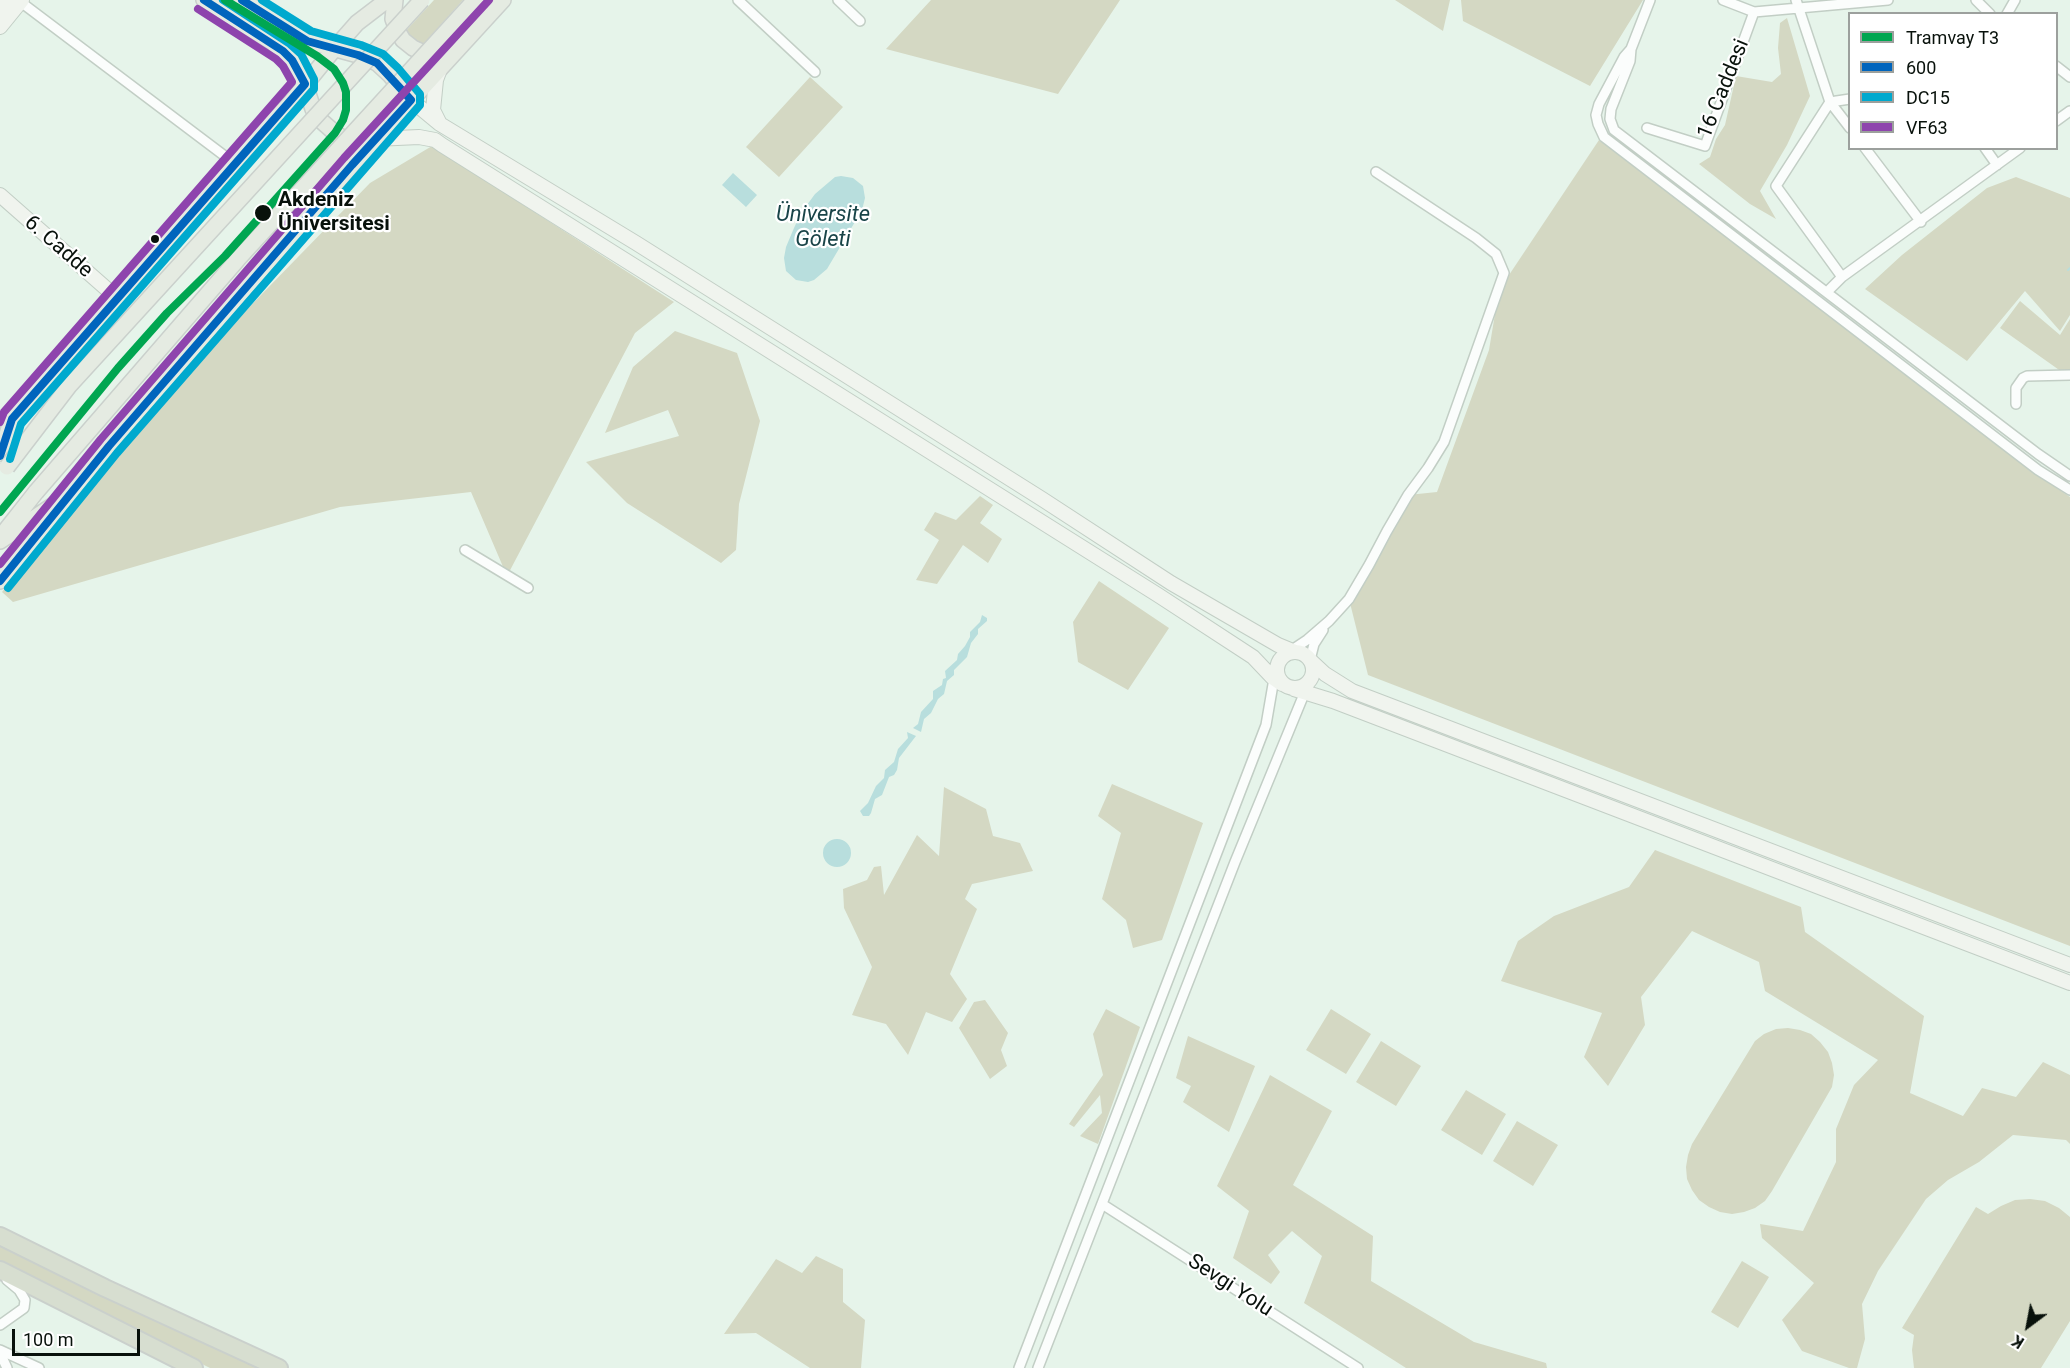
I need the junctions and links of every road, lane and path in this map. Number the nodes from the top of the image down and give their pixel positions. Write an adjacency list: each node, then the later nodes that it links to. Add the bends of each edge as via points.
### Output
1 (17, 0): 16 (street); 20 (street); 39 (street)
2 (204, 0): 28 (main road, via 283,51)
3 (242, 0): 22 (main road, via 307,41)
4 (387, 0): 22 (main road)
5 (395, 0): 21 (main road, via 393,19 397,30 413,48 436,54)
6 (422, 0): 55 (main road, bridge, via 69,386)
7 (475, 0): 59 (main road, bridge, via 238,259 36,492)
8 (503, 0): 21 (main road)
9 (838, 0): 19 (street)
10 (1650, 0): 23 (street)
11 (1723, 0): 17 (street)
12 (1888, 0): 15 (street)
13 (1976, 0): 18 (street)
14 (740, 1): 26 (street)
15 (1797, 4): 17 (street); 31 (street)
16 (0, 11)
17 (1754, 12): 34 (street, 16 Caddesi, via 1705,146)
18 (1988, 12)
19 (860, 21)
20 (0, 27)
21 (459, 47): 24 (main road)
22 (335, 48): 28 (main road); 29 (main road, via 377,63)
23 (1631, 49): 47 (street, via 1610,114 1614,130); 57 (street, via 1599,104 1596,115 1604,137 2038,470)
24 (441, 66): 29 (main road); 32 (street, via 433,110)
25 (2058, 68): 27 (street)
26 (815, 72)
27 (2070, 77)
28 (305, 84): 35 (main road, via 318,118 335,133 358,142); 39 (main road)
29 (411, 99): 32 (street); 35 (main road)
30 (1848, 99): 31 (street)
31 (1830, 102): 33 (street); 46 (street, via 1776,186)
32 (440, 124): 43 (street)
33 (1848, 125)
34 (1647, 128)
35 (375, 139): 44 (street, via 435,140); 58 (main road)
36 (1867, 150): 45 (street)
37 (1987, 150): 40 (street)
38 (2017, 150): 40 (street)
39 (234, 163): 48 (main road)
40 (1998, 165): 45 (street)
41 (1376, 172): 63 (street, via 1476,238 1496,254 1504,273 1444,442 1403,504 1370,566)
42 (0, 195): 48 (street, 6. Cadde)
43 (564, 200): 44 (street); 49 (street)
44 (554, 214): 50 (street)
45 (1921, 222): 46 (street)
46 (1842, 277): 47 (street)
47 (1827, 292): 56 (street)
48 (117, 298): 53 (main road)
49 (758, 320): 50 (street, via 744,324 743,332); 64 (street, via 1171,584)
50 (748, 338): 66 (street)
51 (2070, 375): 52 (street, via 2023,378 2016,388)
52 (2016, 404)
53 (12, 420): 54 (street); 55 (main road)
54 (0, 435)
55 (2, 466)
56 (2070, 476)
57 (2070, 490)
58 (70, 494): 59 (main road); 61 (main road)
59 (0, 539)
60 (465, 550): 62 (street)
61 (0, 581)
62 (528, 588)
63 (1329, 621): 64 (street); 65 (street, via 1314,644)
64 (1291, 652): 65 (street, via 1306,655); 66 (street, via 1283,656)
65 (1310, 660): 66 (street, via 1313,671); 67 (street, via 1352,691)
66 (1290, 682): 68 (street); 69 (street, via 1235,862); 84 (street, via 1266,725)
67 (2070, 964)
68 (2070, 983)
69 (1102, 1204): 85 (street); 86 (street, Sevgi Yolu)
70 (0, 1234): 72 (highway)
71 (0, 1272): 73 (highway); 74 (street, via 25,1300 24,1308)
72 (105, 1288): 82 (highway); 83 (highway)
73 (108, 1324): 80 (highway); 81 (highway)
74 (0, 1325)
75 (0, 1352): 76 (street); 77 (street)
76 (25, 1362): 78 (street); 79 (street)
77 (7, 1368)
78 (14, 1368)
79 (39, 1368)
80 (194, 1368)
81 (200, 1368)
82 (266, 1368)
83 (279, 1368)
84 (1020, 1368)
85 (1038, 1368)
86 (1358, 1368)

